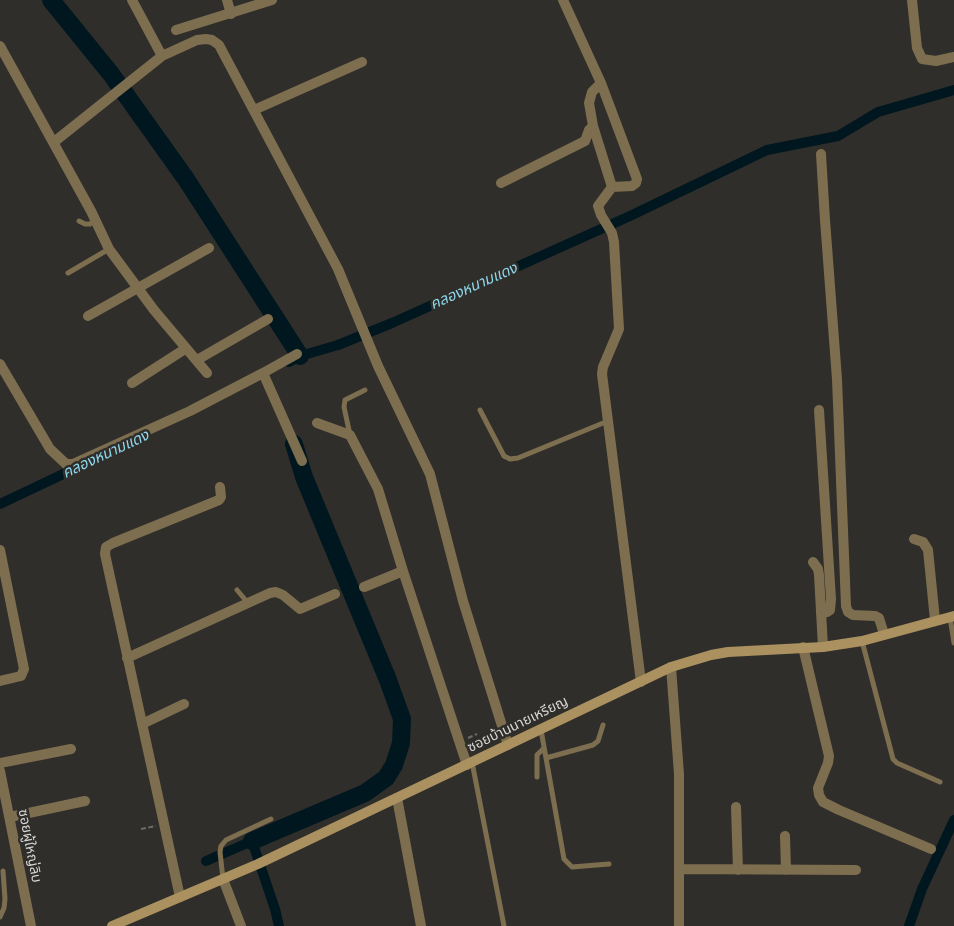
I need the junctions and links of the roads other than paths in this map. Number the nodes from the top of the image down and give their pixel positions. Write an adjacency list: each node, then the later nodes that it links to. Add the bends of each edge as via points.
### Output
1 (132, 0): 10 (street)
2 (227, 0): 7 (street)
3 (272, 0): 6 (street)
4 (563, 0): 13 (street)
5 (912, 0): 11 (street, via 917,48 922,59 936,61)
6 (246, 4): 7 (street)
7 (231, 14): 8 (street)
8 (176, 30)
9 (0, 46): 16 (street)
10 (162, 56): 14 (street, via 198,40 212,40 219,45); 16 (street)
11 (954, 57)
12 (362, 62): 14 (street)
13 (601, 83): 15 (street, via 592,92 589,103); 19 (street, via 637,179 632,186)
14 (254, 110): 67 (street, via 338,269 378,366 430,474 463,601)
15 (593, 126): 18 (street, via 585,140); 19 (street)
16 (54, 142): 20 (street)
17 (821, 154): 54 (street, via 837,379 846,606 853,615 879,618)
18 (501, 183)
19 (612, 188): 38 (street, via 598,206 614,242 619,329 602,374)
20 (96, 220): 21 (lane, via 90,224); 23 (street)
21 (79, 221)
22 (209, 248): 25 (street)
23 (109, 250): 24 (lane); 25 (street)
24 (68, 273)
25 (138, 289): 26 (street); 28 (street)
26 (88, 316)
27 (268, 318): 30 (street)
28 (185, 349): 30 (street); 34 (street)
29 (297, 354): 33 (street)
30 (197, 360): 32 (street)
31 (0, 364): 33 (street, via 50,449 69,464 190,411)
32 (207, 373)
33 (264, 373): 41 (street)
34 (132, 383)
35 (365, 390): 40 (lane, via 345,400)
36 (480, 410): 38 (lane, via 504,456 510,459)
37 (819, 410): 51 (street, via 831,599 830,610)
38 (608, 421): 62 (street)
39 (317, 423): 40 (street)
40 (350, 435): 46 (street, via 378,489)
41 (302, 461)
42 (220, 487): 59 (street, via 222,497 219,500 106,547)
43 (914, 539): 53 (street, via 923,542 928,550)
44 (0, 550): 61 (street, via 24,670 21,676)
45 (813, 562): 51 (street, via 819,575)
46 (403, 571): 47 (street); 72 (street)
47 (364, 587)
48 (237, 590): 50 (lane)
49 (335, 594): 50 (street, via 300,609 276,592)
50 (248, 603): 59 (street)
51 (821, 613): 58 (street)
52 (952, 616): 53 (street, ซอยบ้านนายเหรียญ); 56 (lane)
53 (935, 620): 54 (street, ซอยบ้านนายเหรียญ)
54 (884, 634): 55 (street, ซอยบ้านนายเหรียญ)
55 (862, 641): 58 (street, ซอยบ้านนายเหรียญ); 75 (lane, via 893,759)
56 (954, 643)
57 (803, 647): 58 (street, ซอยบ้านนายเหรียญ); 60 (street, ซอยบ้านนายเหรียญ, via 711,655); 82 (street, via 829,756 818,788 823,802)
58 (823, 647)
59 (127, 658): 64 (street)
60 (671, 667): 62 (street, ซอยบ้านนายเหรียญ); 84 (street, via 680,774)
61 (0, 681)
62 (641, 682): 66 (street, ซอยบ้านนายเหรียญ)
63 (184, 704): 64 (street)
64 (142, 724): 90 (street)
65 (603, 725): 70 (lane, via 598,741 593,745)
66 (541, 730): 67 (street, ซอยบ้านนายเหรียญ); 68 (lane)
67 (508, 745): 72 (street, ซอยบ้านนายเหรียญ)
68 (544, 748): 70 (lane); 74 (lane, via 537,756)
69 (71, 749): 71 (street)
70 (546, 758): 83 (lane, via 564,859 572,867)
71 (0, 762)
72 (470, 764): 76 (street, ซอยบ้านนายเหรียญ); 96 (lane)
73 (0, 771): 79 (street, ซอยผู้ใหญ่ลิบ)
74 (537, 777)
75 (940, 782)
76 (397, 798): 89 (street, ซอยบ้านนายเหรียญ); 95 (street)
77 (85, 801): 79 (street)
78 (736, 807): 85 (street)
79 (10, 817): 92 (street, ซอยผู้ใหญ่ลิบ)
80 (271, 819): 89 (lane, via 226,840 221,846)
81 (785, 836): 86 (street)
82 (931, 849)
83 (609, 864)
84 (679, 868): 85 (street); 97 (street)
85 (738, 870): 86 (street)
86 (786, 870): 87 (street)
87 (856, 870)
88 (3, 871): 91 (lane, via 5,899)
89 (223, 879): 90 (street, ซอยบ้านนายเหรียญ); 94 (street)
90 (180, 897): 93 (street, ซอยบ้านนายเหรียญ)
91 (0, 917)
92 (31, 926)
93 (112, 926)
94 (240, 926)
95 (421, 926)
96 (504, 926)
97 (679, 926)

